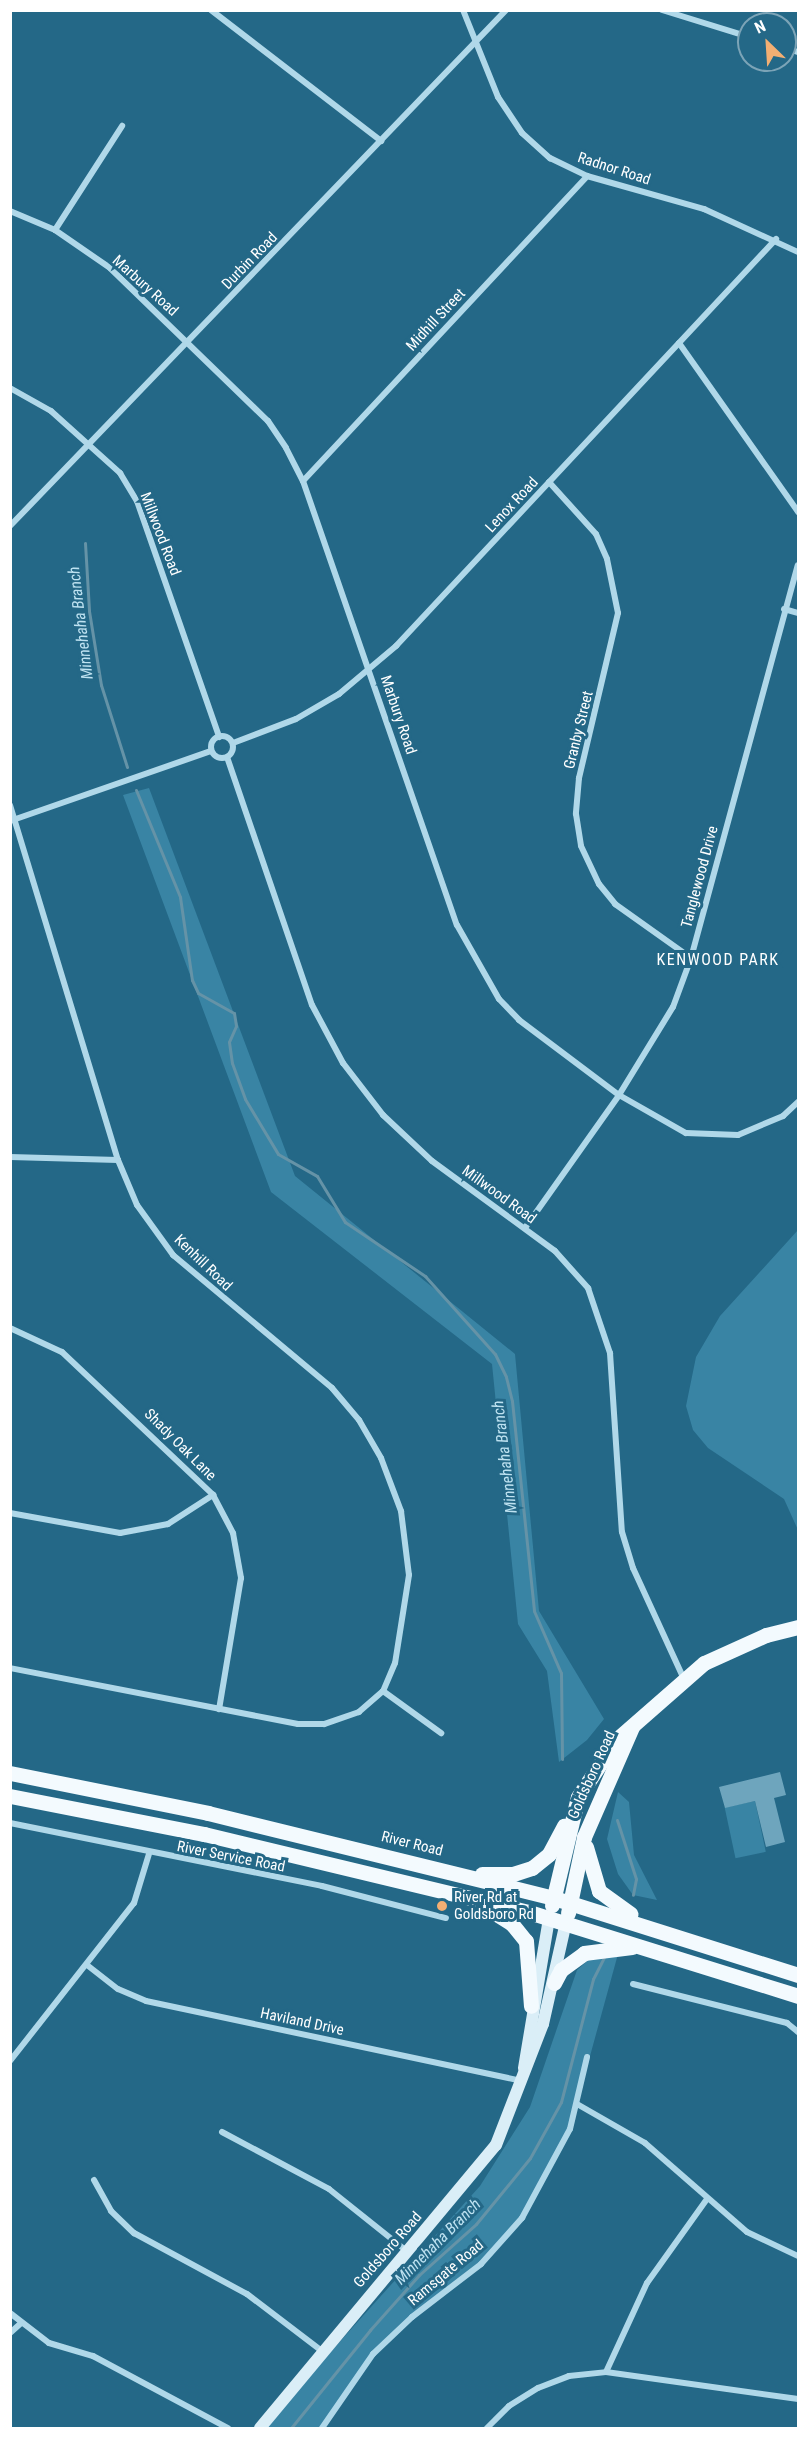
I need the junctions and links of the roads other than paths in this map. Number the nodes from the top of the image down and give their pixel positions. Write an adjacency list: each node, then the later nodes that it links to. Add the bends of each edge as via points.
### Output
1 (211, 10): 8 (street)
2 (463, 10): 6 (street, Radnor Road)
3 (506, 10): 6 (street, Durbin Road)
4 (662, 10): 5 (street)
5 (737, 34)
6 (476, 42): 8 (street, Durbin Road); 9 (street, Radnor Road, via 498,97 522,133 550,158)
7 (122, 126): 11 (street)
8 (381, 141): 14 (street, Durbin Road)
9 (587, 176): 12 (street, Radnor Road, via 704,209); 18 (street, Midhill Street)
10 (10, 211): 11 (street, Marbury Road)
11 (55, 230): 14 (street, Marbury Road, via 110,268)
12 (776, 240): 13 (street, Radnor Road); 15 (street, Lenox Road)
13 (798, 252)
14 (189, 342): 17 (street, Durbin Road); 18 (street, Marbury Road, via 268,421)
15 (679, 343): 19 (street, Lenox Road); 20 (street)
16 (10, 388): 17 (street, Millwood Road, via 51,411)
17 (91, 444): 21 (street, Durbin Road); 26 (street, Millwood Road, via 120,473 137,501)
18 (303, 481): 25 (street, Marbury Road)
19 (549, 482): 25 (street, Lenox Road); 32 (street, Granby Street, via 596,534 607,559 618,614 579,778 576,814 581,846 599,884 615,904)
20 (798, 512)
21 (10, 526)
22 (798, 565): 23 (street, Tanglewood Drive)
23 (784, 609): 24 (street); 32 (street, Tanglewood Drive)
24 (798, 614)
25 (370, 670): 27 (street, Lenox Road, via 296,719); 33 (street, Marbury Road, via 457,925 482,975 519,1020)
26 (219, 736): 27 (street); 28 (street, via 213,741)
27 (232, 743): 29 (street)
28 (212, 751): 29 (street, via 216,757); 31 (street)
29 (227, 757): 37 (street, Millwood Road, via 312,1005 343,1063 383,1115 432,1161)
30 (10, 805): 31 (street, Kenhill Road)
31 (13, 820): 36 (street, Kenhill Road)
32 (691, 958): 33 (street, Tanglewood Drive, via 663,1026)
33 (619, 1095): 34 (street, Marbury Road, via 686,1133 718,1137 756,1129); 37 (street, Tanglewood Drive)
34 (798, 1102)
35 (10, 1157): 36 (street)
36 (118, 1161): 44 (street, Kenhill Road, via 137,1205 174,1255 332,1388 381,1458 401,1511 409,1575 395,1663)
37 (525, 1228): 43 (street, Millwood Road, via 574,1269 600,1317 610,1353 622,1532 633,1568)
38 (10, 1328): 39 (street, Shady Oak Lane, via 62,1352)
39 (213, 1495): 40 (street, via 168,1524 120,1533); 45 (street, Shady Oak Lane, via 233,1533 241,1578)
40 (10, 1513)
41 (798, 1627): 43 (main road, Goldsboro Road, via 728,1650)
42 (10, 1668): 45 (street)
43 (683, 1677): 46 (main road, Goldsboro Road)
44 (382, 1691): 45 (street, via 358,1712 324,1724 298,1724); 47 (street)
45 (219, 1709)
46 (632, 1727): 50 (main road, Goldsboro Road, via 599,1760); 52 (main road, Goldsboro Road)
47 (441, 1733)
48 (10, 1773): 54 (main road, River Road, via 207,1813)
49 (10, 1796): 55 (main road, via 204,1834)
50 (578, 1797): 54 (main road, via 549,1854 532,1869 513,1874 477,1874); 56 (main road, Goldsboro Road)
51 (10, 1823): 53 (street, River Service Road)
52 (585, 1837): 57 (main road, Goldsboro Road); 61 (main road, via 598,1891 621,1910)
53 (149, 1854): 59 (street, River Service Road, via 322,1886); 63 (street, via 134,1903)
54 (426, 1866): 56 (main road, River Road)
55 (466, 1897): 58 (main road); 68 (main road, via 512,1924 526,1941)
56 (554, 1898): 57 (main road, River Road); 58 (main road, Goldsboro Road)
57 (571, 1902): 60 (main road, Goldsboro Road); 61 (main road, River Road)
58 (549, 1917): 60 (main road); 68 (main road, Goldsboro Road)
59 (446, 1918)
60 (566, 1922): 62 (main road); 65 (main road, Goldsboro Road)
61 (674, 1935): 64 (main road, River Road)
62 (646, 1947): 65 (main road, via 584,1953 561,1970); 67 (main road)
63 (87, 1965): 71 (street); 72 (street, Haviland Drive, via 118,1989 146,2001)
64 (798, 1975)
65 (554, 1983): 72 (main road, Goldsboro Road)
66 (633, 1984): 69 (street, via 787,2023)
67 (798, 1996)
68 (531, 2006): 72 (main road, Goldsboro Road)
69 (798, 2032)
70 (587, 2056): 73 (street, Ramsgate Road)
71 (10, 2061)
72 (522, 2081): 77 (main road, Goldsboro Road, via 496,2145)
73 (577, 2104): 76 (street, via 645,2143); 87 (street, Ramsgate Road, via 556,2161 522,2218 481,2264 412,2317 373,2354)
74 (222, 2132): 77 (street, via 329,2189)
75 (94, 2180): 82 (street, via 111,2211 134,2233 247,2294)
76 (707, 2199): 78 (street, via 747,2232); 83 (street, via 647,2283)
77 (409, 2252): 82 (main road, Goldsboro Road)
78 (798, 2256)
79 (10, 2313): 80 (street)
80 (21, 2323): 81 (street); 85 (street, via 49,2343 93,2356)
81 (10, 2333)
82 (324, 2353): 86 (main road, Goldsboro Road)
83 (606, 2372): 84 (street); 88 (street, via 569,2376 537,2388 508,2406)
84 (798, 2399)
85 (228, 2428)
86 (260, 2428)
87 (322, 2428)
88 (487, 2428)

